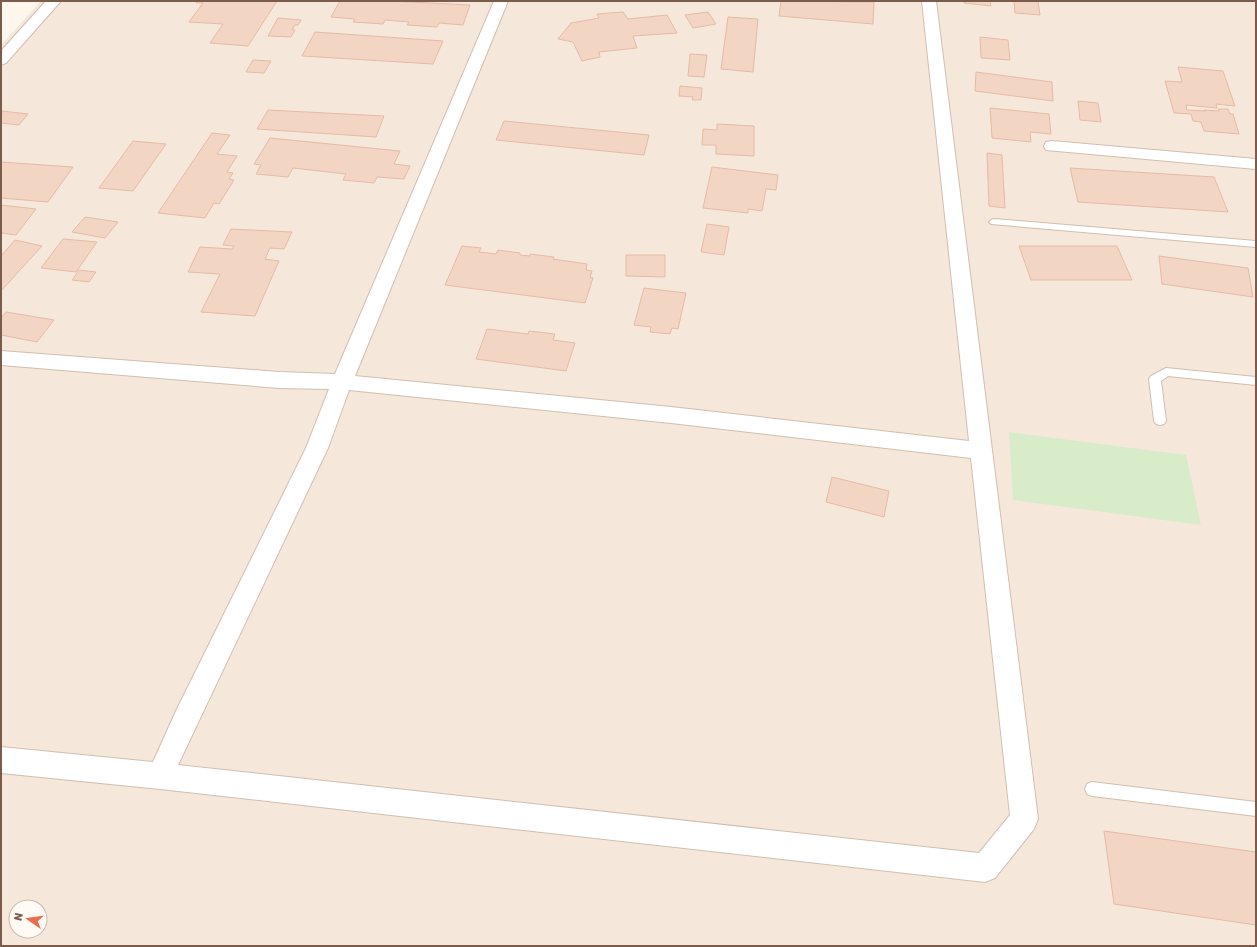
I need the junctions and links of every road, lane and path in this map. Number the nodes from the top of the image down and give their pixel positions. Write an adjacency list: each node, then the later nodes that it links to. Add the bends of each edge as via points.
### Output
1 (54, 1): 4 (street)
2 (501, 1): 11 (street)
3 (929, 1): 13 (street)
4 (1, 60)
5 (1052, 146): 6 (street)
6 (1256, 164)
7 (994, 222): 8 (lane)
8 (1256, 244)
9 (1, 358): 11 (street, via 279,380)
10 (1256, 381): 12 (lane, via 1166,372 1155,379)
11 (342, 382): 13 (street, via 671,414); 15 (street, via 317,448)
12 (1160, 421)
13 (982, 451): 15 (street, via 1024,819 985,868)
14 (1, 760): 15 (street)
15 (160, 776)
16 (1092, 789): 17 (lane)
17 (1256, 809)

